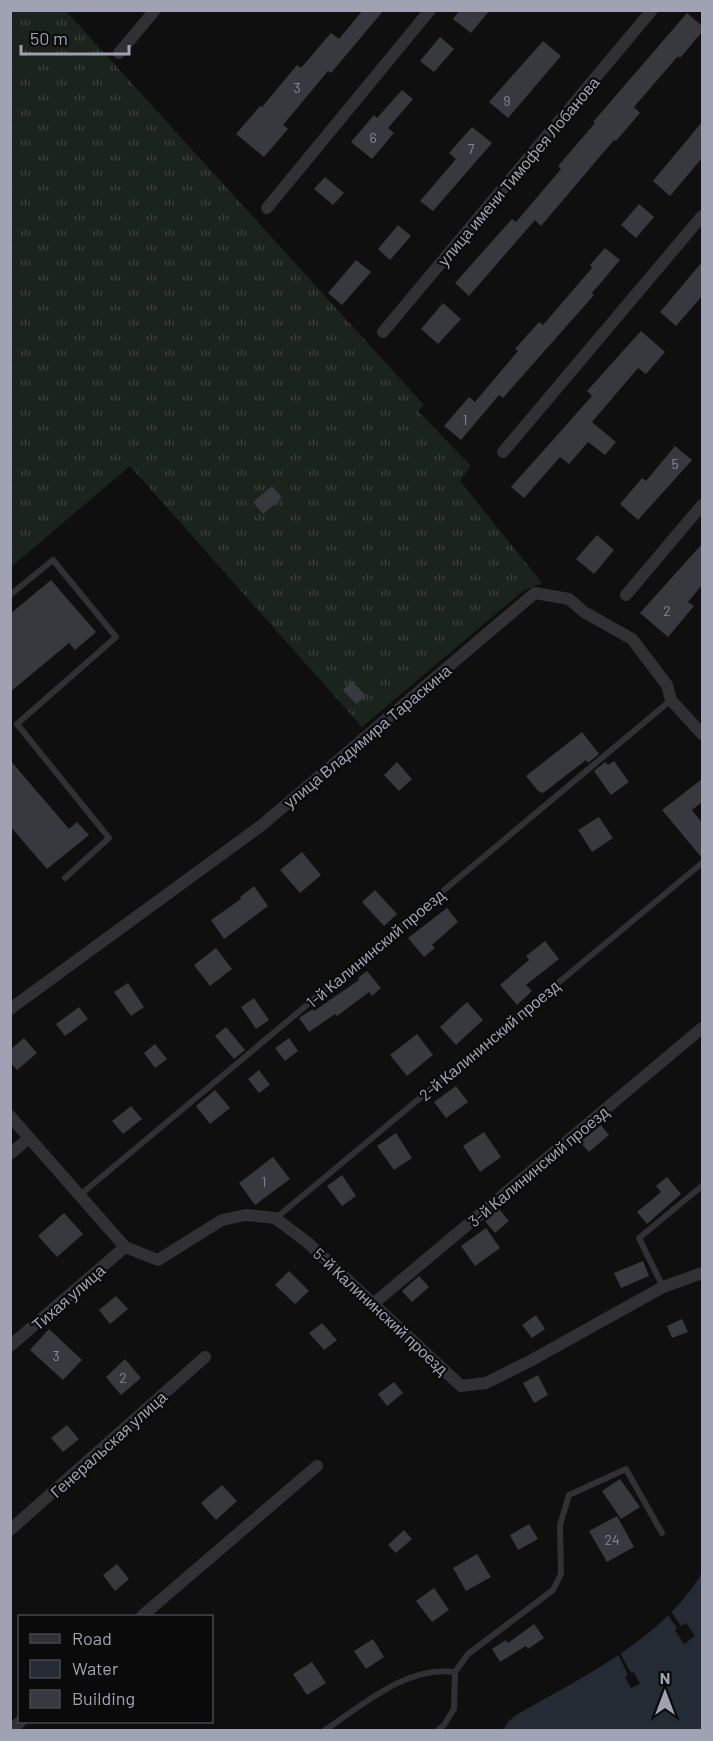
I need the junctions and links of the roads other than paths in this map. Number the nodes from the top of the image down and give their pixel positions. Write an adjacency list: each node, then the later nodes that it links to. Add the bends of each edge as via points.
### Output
1 (155, 10): 4 (street)
2 (430, 10): 5 (street)
3 (652, 10): 7 (street, улица имени Тимофея Лобанова)
4 (119, 53)
5 (267, 208)
6 (702, 216): 8 (street)
7 (383, 332)
8 (503, 452)
9 (702, 506): 11 (street)
10 (10, 595): 15 (lane, via 53,560 116,637 17,724 109,838)
11 (626, 595)
12 (671, 700): 13 (street, улица Владимира Тараскина); 16 (street, улица Владимира Тараскина, via 667,685 632,639 569,599 535,593 262,825); 22 (lane, 1-й Калининский проезд)
13 (702, 734)
14 (702, 863): 23 (lane, 2-й Калининский проезд)
15 (65, 878)
16 (10, 1009)
17 (702, 1028): 27 (street, 3-й Калининский проезд)
18 (10, 1116): 19 (street)
19 (29, 1138): 20 (street); 22 (street)
20 (10, 1154)
21 (702, 1186): 26 (lane, via 639,1238)
22 (80, 1196): 24 (street)
23 (275, 1218): 24 (street, via 246,1215 222,1220 158,1260); 27 (street, 5-й Калининский проезд, via 308,1242)
24 (125, 1247): 28 (street, Тихая улица)
25 (702, 1273): 26 (street, 5-й Калининский проезд)
26 (663, 1287): 27 (street, 5-й Калининский проезд, via 486,1383 461,1386)
27 (374, 1304)
28 (10, 1346)
29 (205, 1357): 31 (street, Генеральская улица)
30 (317, 1466): 33 (street)
31 (10, 1530)
32 (662, 1533): 34 (lane, via 626,1469 569,1495 560,1525 561,1574 553,1590 468,1654)
33 (144, 1615)
34 (455, 1672): 35 (lane, via 438,1669 398,1682); 36 (lane, via 454,1709)
35 (325, 1731)
36 (438, 1731)

